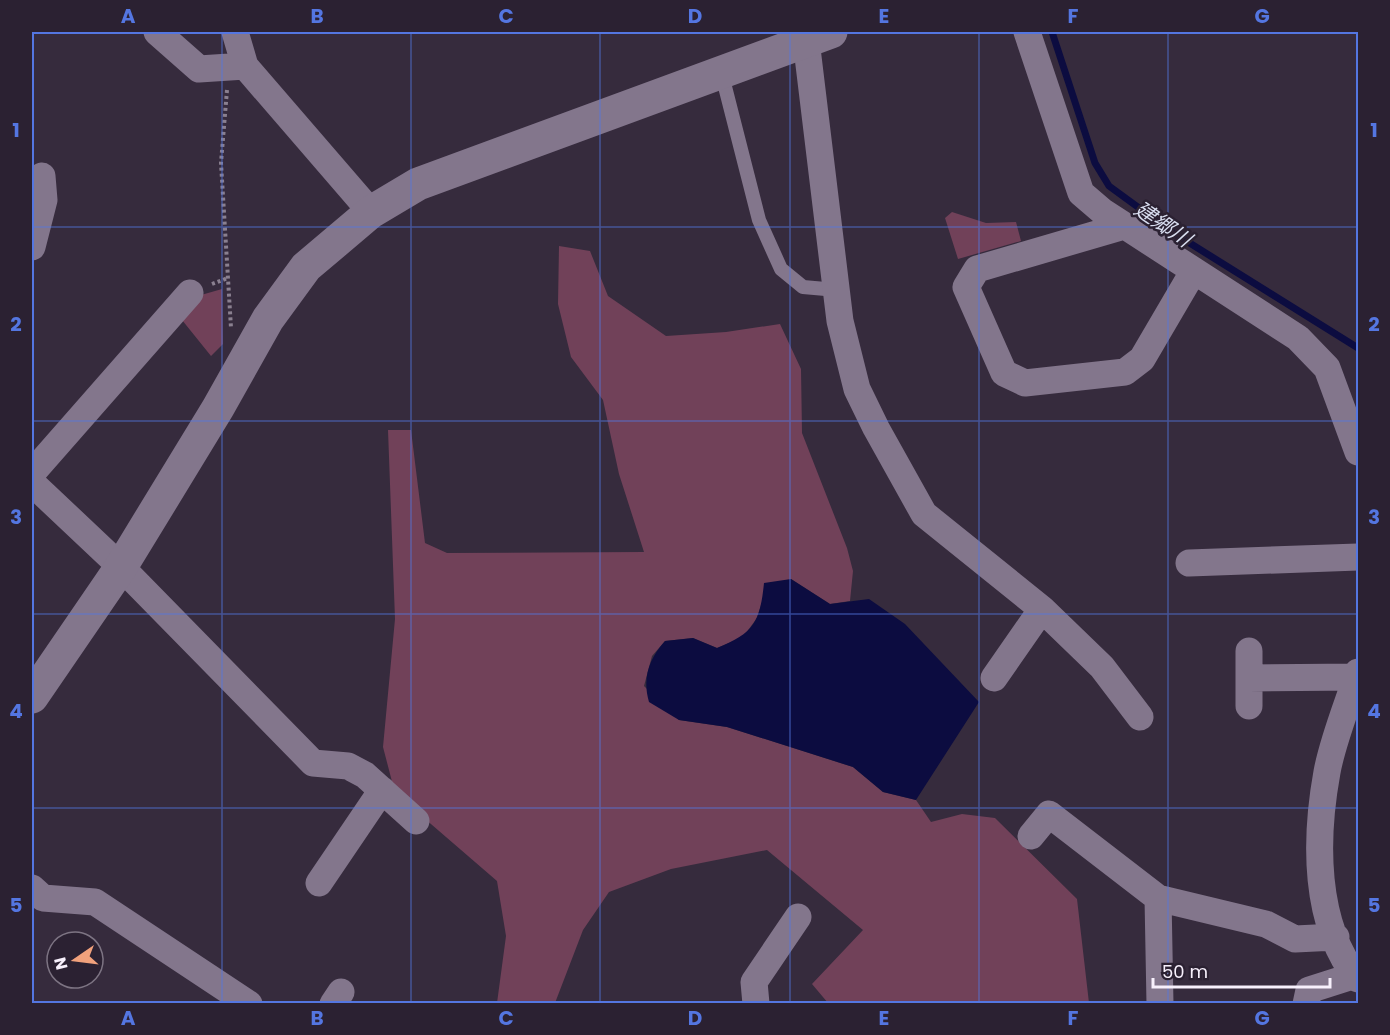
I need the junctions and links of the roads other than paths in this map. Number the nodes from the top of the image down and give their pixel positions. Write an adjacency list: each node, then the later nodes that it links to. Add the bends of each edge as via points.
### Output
1 (157, 32): 5 (street, via 199,69)
2 (235, 32): 5 (street)
3 (1027, 32): 9 (street, via 1081,193)
4 (818, 35): 6 (street); 12 (street)
5 (237, 67): 8 (street)
6 (721, 71): 8 (street, via 418,184); 12 (lane, via 759,220 781,269 803,286)
7 (42, 176): 10 (street, via 44,200)
8 (371, 212): 19 (street, via 306,267 268,318)
9 (1124, 226): 11 (street); 11 (street, via 977,269 966,286 1004,373 1025,383 1125,372 1142,359)
10 (32, 247)
11 (1193, 272): 14 (street, via 1298,338 1327,368)
12 (837, 290): 20 (street, via 840,321 857,389 924,513)
13 (190, 293): 15 (street)
14 (1359, 452)
15 (32, 473)
16 (32, 483): 19 (street)
17 (1359, 557): 18 (street)
18 (1189, 563)
19 (121, 567): 25 (street); 28 (street, via 313,763 348,766)
20 (1042, 609): 23 (street); 27 (street, via 1102,668)
21 (1249, 651): 24 (street)
22 (1358, 674): 24 (street); 35 (street, via 1328,770 1319,836 1327,915)
23 (994, 678)
24 (1249, 678): 26 (street)
25 (32, 697)
26 (1249, 706)
27 (1140, 717)
28 (382, 790): 29 (street); 31 (street)
29 (416, 821)
30 (1030, 836): 33 (street, via 1049,814)
31 (319, 883)
32 (32, 888): 37 (street, via 43,898 95,902)
33 (1158, 898): 35 (street, via 1266,924 1295,939); 39 (street)
34 (798, 916): 38 (street, via 754,982)
35 (1344, 940): 36 (street)
36 (1357, 977): 40 (street, via 1309,990)
37 (249, 1004)
38 (756, 1004)
39 (1160, 1004)
40 (1306, 1004)

